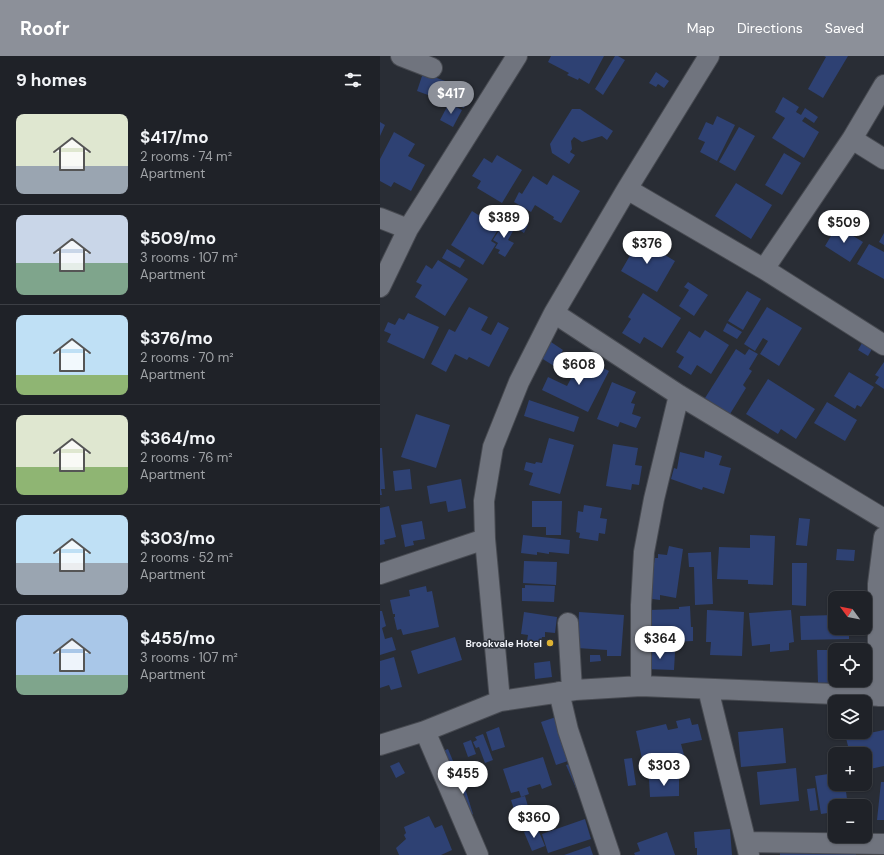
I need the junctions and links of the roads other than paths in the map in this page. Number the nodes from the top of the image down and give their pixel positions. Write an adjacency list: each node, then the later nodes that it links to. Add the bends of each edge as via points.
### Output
1 (401, 56): 4 (street)
2 (517, 56): 10 (street)
3 (709, 56): 8 (street)
4 (432, 68)
5 (884, 85): 6 (street)
6 (852, 139): 7 (street); 11 (street)
7 (884, 159)
8 (627, 189): 11 (street); 13 (street)
9 (380, 218): 10 (street)
10 (408, 229): 12 (street)
11 (764, 269): 14 (street)
12 (380, 287)
13 (554, 313): 15 (street); 18 (street, via 519,382 493,447 484,501)
14 (884, 344)
15 (679, 395): 16 (street); 21 (street, via 644,552)
16 (884, 519)
17 (884, 537): 24 (street, via 878,584)
18 (485, 539): 19 (street); 25 (street)
19 (380, 574)
20 (568, 623): 23 (street)
21 (640, 686): 22 (street); 23 (street)
22 (708, 690): 24 (street); 29 (street)
23 (565, 691): 25 (street); 31 (street, via 568,730)
24 (881, 696)
25 (500, 701): 26 (street)
26 (425, 730): 27 (street); 30 (street)
27 (380, 745)
28 (884, 844): 29 (street)
29 (748, 848)
30 (478, 855)
31 (610, 855)

